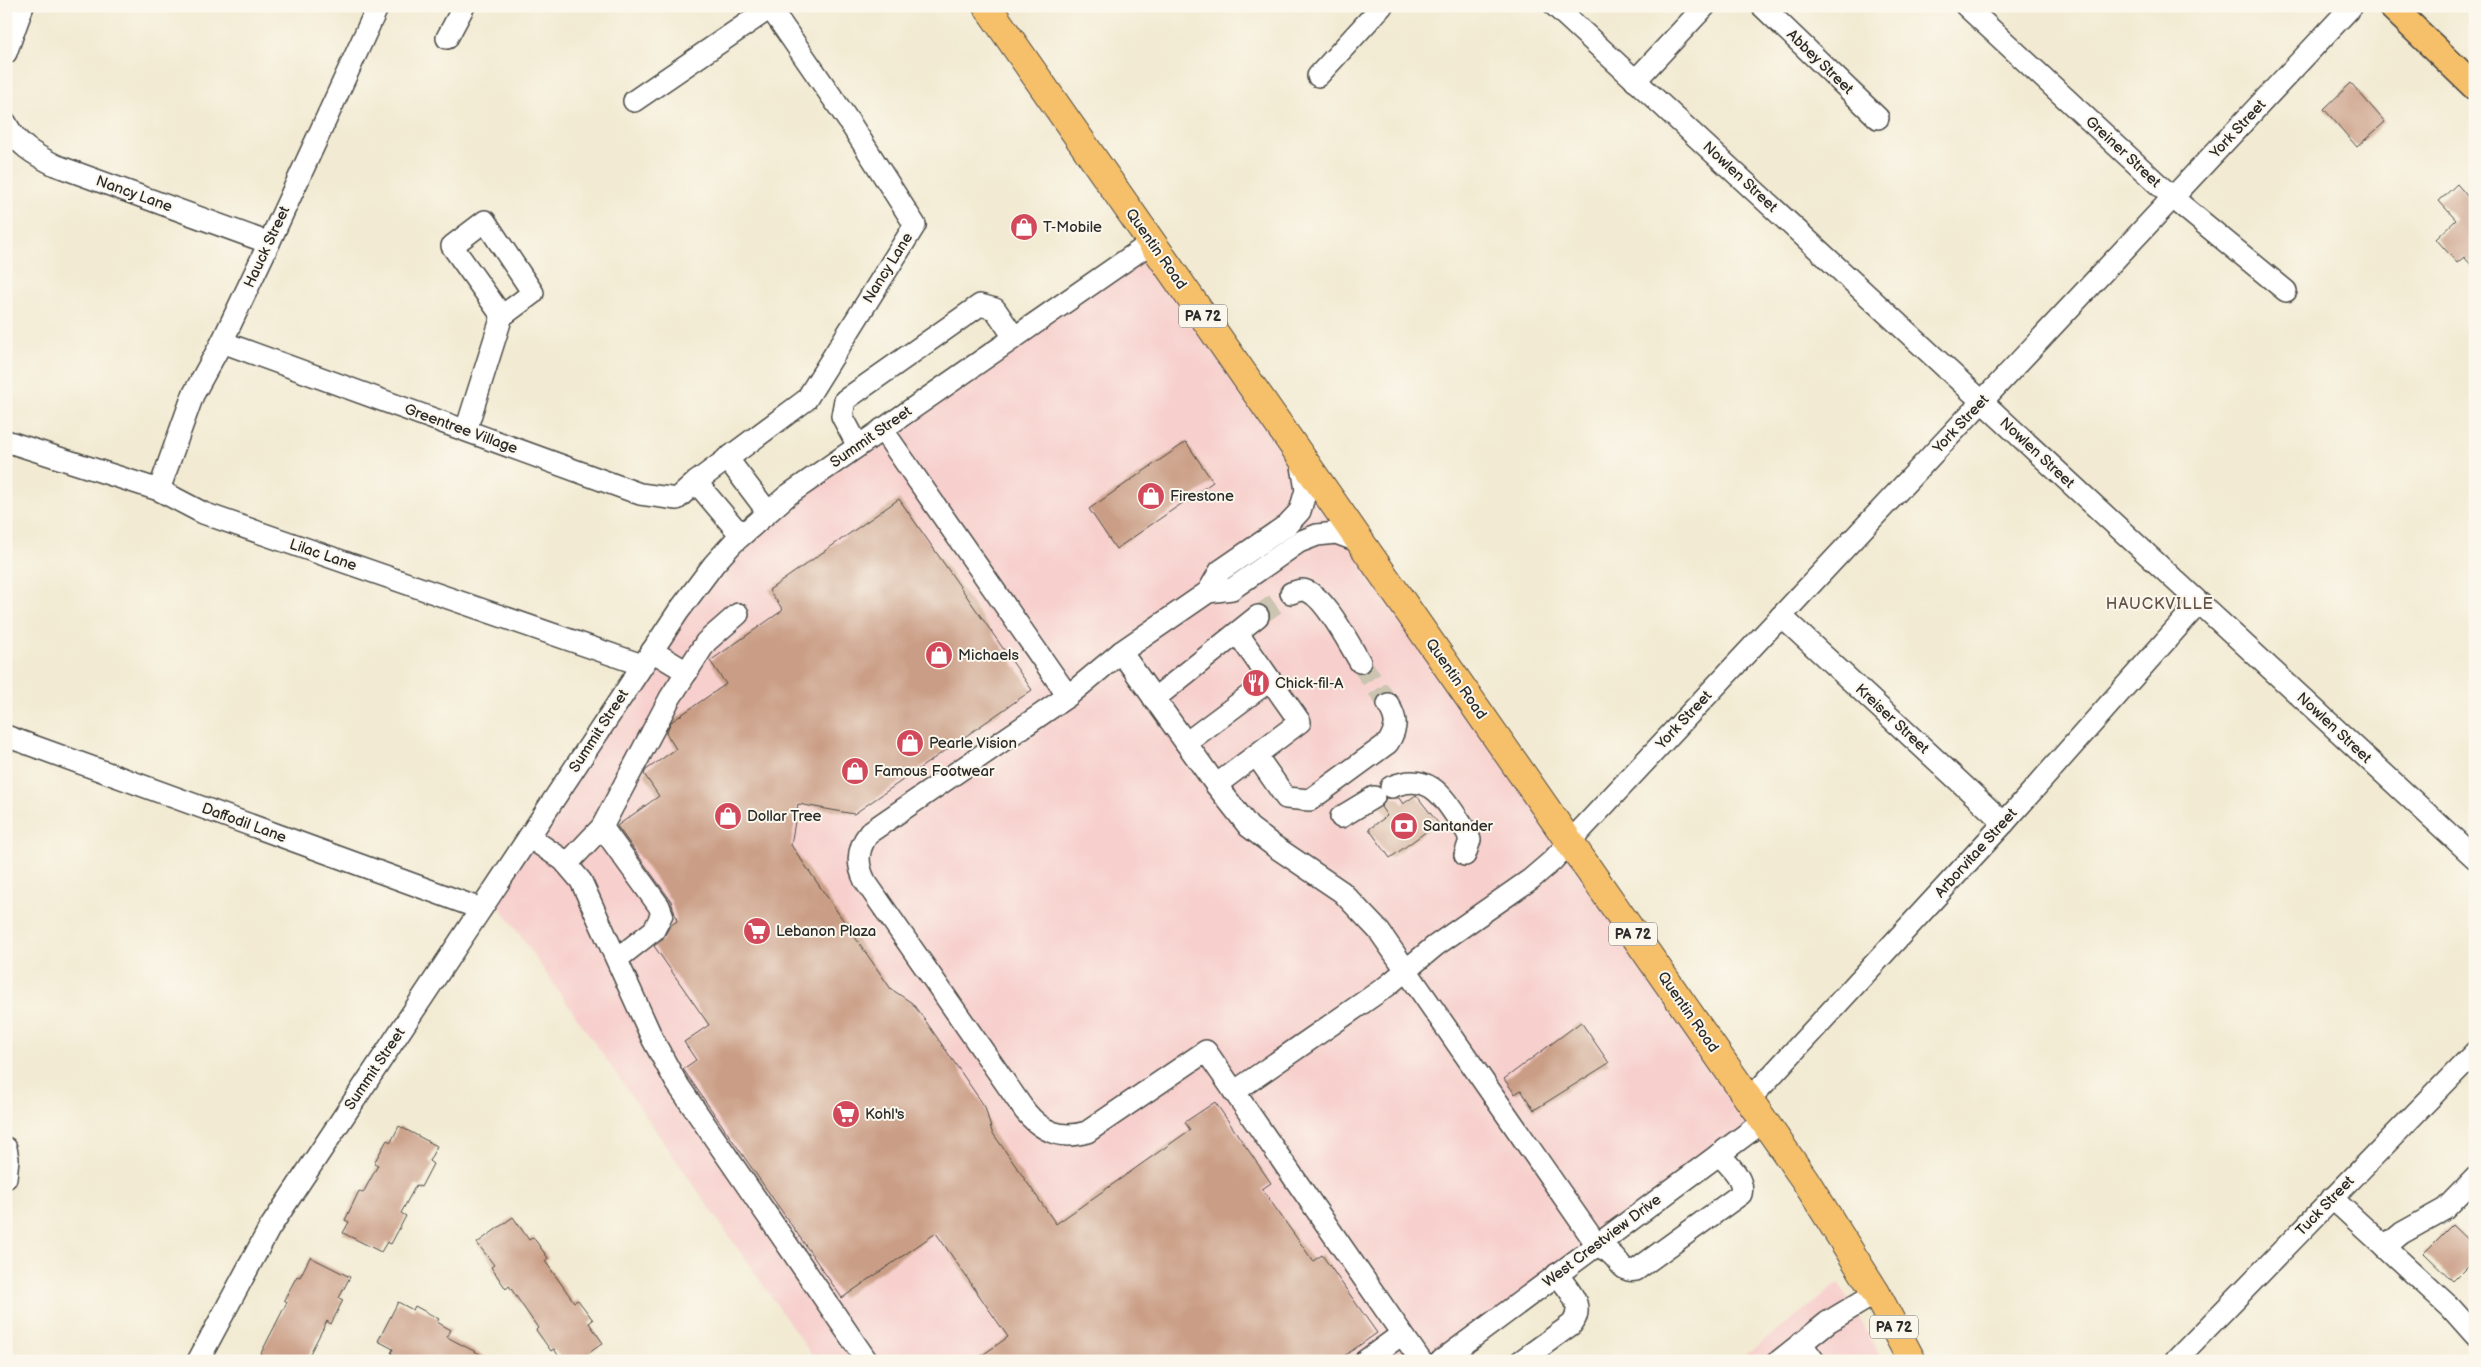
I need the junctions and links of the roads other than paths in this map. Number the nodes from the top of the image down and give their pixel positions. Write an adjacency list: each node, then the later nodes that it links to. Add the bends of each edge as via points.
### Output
1 (23, 6): 14 (street)
2 (378, 6): 23 (street, Hauck Street)
3 (464, 6): 13 (street)
4 (987, 6): 22 (highway, Quentin Road / PA 72)
5 (1382, 6): 15 (street)
6 (1555, 6): 16 (street, Nowlen Street)
7 (1705, 6): 16 (street)
8 (1762, 6): 19 (street, Abbey Street)
9 (1966, 6): 21 (street, Greiner Street)
10 (2352, 6): 21 (street, York Street)
11 (2391, 6): 17 (main road)
12 (769, 7): 18 (street); 34 (street, Nancy Lane, via 850,123 915,225 806,400)
13 (447, 38)
14 (6, 53)
15 (1318, 76)
16 (1635, 81): 28 (street, Nowlen Street)
17 (2475, 87)
18 (634, 101)
19 (1878, 118)
20 (7, 126): 23 (street, Nancy Lane, via 22,145 55,165)
21 (2173, 198): 24 (street, Greiner Street); 28 (street, York Street)
22 (1152, 242): 26 (street, Summit Street); 33 (highway, Quentin Road / PA 72)
23 (269, 243): 27 (street, Hauck Street)
24 (2286, 291)
25 (502, 316): 30 (street)
26 (1014, 337): 29 (street, Summit Street); 32 (street, via 995,309 980,305 846,400 842,416)
27 (222, 342): 30 (street, Greentree Village); 36 (street, Hauck Street, via 193,395)
28 (1982, 402): 42 (street, Nowlen Street); 45 (street, York Street)
29 (882, 429): 32 (street, Summit Street); 52 (street)
30 (466, 430): 35 (street, Greentree Village, via 640,494 677,499)
31 (6, 441): 36 (street, Lilac Lane)
32 (858, 446): 37 (street, Summit Street)
33 (1300, 454): 39 (highway, Quentin Road / PA 72); 40 (street, via 1306,490 1300,511 1287,525 1220,572)
34 (727, 458): 35 (street, Greentree Village); 37 (street)
35 (696, 482): 38 (street, via 734,527)
36 (159, 490): 48 (street, Lilac Lane, via 203,513)
37 (767, 512): 38 (street, Summit Street)
38 (744, 533): 48 (street, Summit Street, via 714,564)
39 (1360, 542): 40 (street, via 1336,534 1317,535 1299,542 1232,589); 63 (highway, Quentin Road / PA 72)
40 (1208, 592): 47 (street)
41 (1291, 593): 49 (street, via 1303,590 1313,594 1329,611)
42 (2199, 603): 60 (street, Arborvitae Street); 65 (street, Nowlen Street)
43 (738, 614): 50 (street, via 706,642)
44 (1258, 616): 46 (street)
45 (1781, 616): 60 (street, Kreiser Street); 63 (street, York Street)
46 (1238, 634): 51 (street); 53 (street)
47 (1121, 652): 52 (street); 53 (street)
48 (647, 658): 50 (street, Lilac Lane); 62 (street, Summit Street)
49 (1360, 662)
50 (686, 672): 61 (street)
51 (1270, 680): 56 (street); 57 (street, via 1300,722)
52 (1068, 696): 71 (street, via 870,832 859,854 861,873 1020,1104 1040,1127 1059,1135 1087,1132 1206,1051)
53 (1154, 699): 56 (street)
54 (1388, 704): 57 (street, via 1395,715 1395,732 1388,743 1310,800 1286,798)
55 (6, 736): 67 (street, Daffodil Lane)
56 (1186, 743): 58 (street)
57 (1256, 755): 58 (street)
58 (1216, 785): 69 (street, via 1261,837 1357,905)
59 (1341, 817): 64 (street, via 1382,792 1410,781 1432,787 1467,832 1470,840)
60 (2004, 823): 72 (street, Arborvitae Street)
61 (602, 827): 66 (street); 68 (street, via 662,914 654,930)
62 (529, 837): 66 (street); 67 (street, Summit Street)
63 (1570, 842): 69 (street, York Street, via 1537,875 1435,946); 72 (highway, Quentin Road / PA 72)
64 (1465, 855)
65 (2475, 858)
66 (567, 864): 68 (street, via 588,893)
67 (481, 909): 85 (street, Summit Street, via 269,1230)
68 (618, 959): 86 (street, via 653,1040 676,1082)
69 (1408, 969): 71 (street, York Street); 78 (street)
70 (2475, 1052): 77 (street, Tuck Street)
71 (1234, 1092): 82 (street)
72 (1757, 1111): 74 (street, West Crestview Drive); 81 (highway, Quentin Road / PA 72)
73 (6, 1148): 75 (street)
74 (1719, 1154): 78 (street, West Crestview Drive); 78 (street, via 1743,1186 1738,1197 1636,1270 1624,1270 1612,1254)
75 (6, 1178)
76 (2475, 1178): 79 (street, via 2446,1209 2402,1233)
77 (2332, 1198): 79 (street); 94 (street, Tuck Street)
78 (1597, 1245): 80 (street, West Crestview Drive)
79 (2385, 1247): 83 (street, via 2451,1308)
80 (1557, 1274): 89 (street, West Crestview Drive); 90 (street, via 1574,1297 1577,1317)
81 (1876, 1293): 84 (street); 93 (highway, Quentin Road / PA 72)
82 (1402, 1334): 87 (street); 88 (street)
83 (2475, 1335)
84 (1801, 1343): 91 (street); 92 (street)
85 (198, 1361)
86 (867, 1361)
87 (1365, 1361)
88 (1421, 1361)
89 (1441, 1361)
90 (1521, 1361)
91 (1779, 1361)
92 (1814, 1361)
93 (1912, 1361)
94 (2175, 1361)

